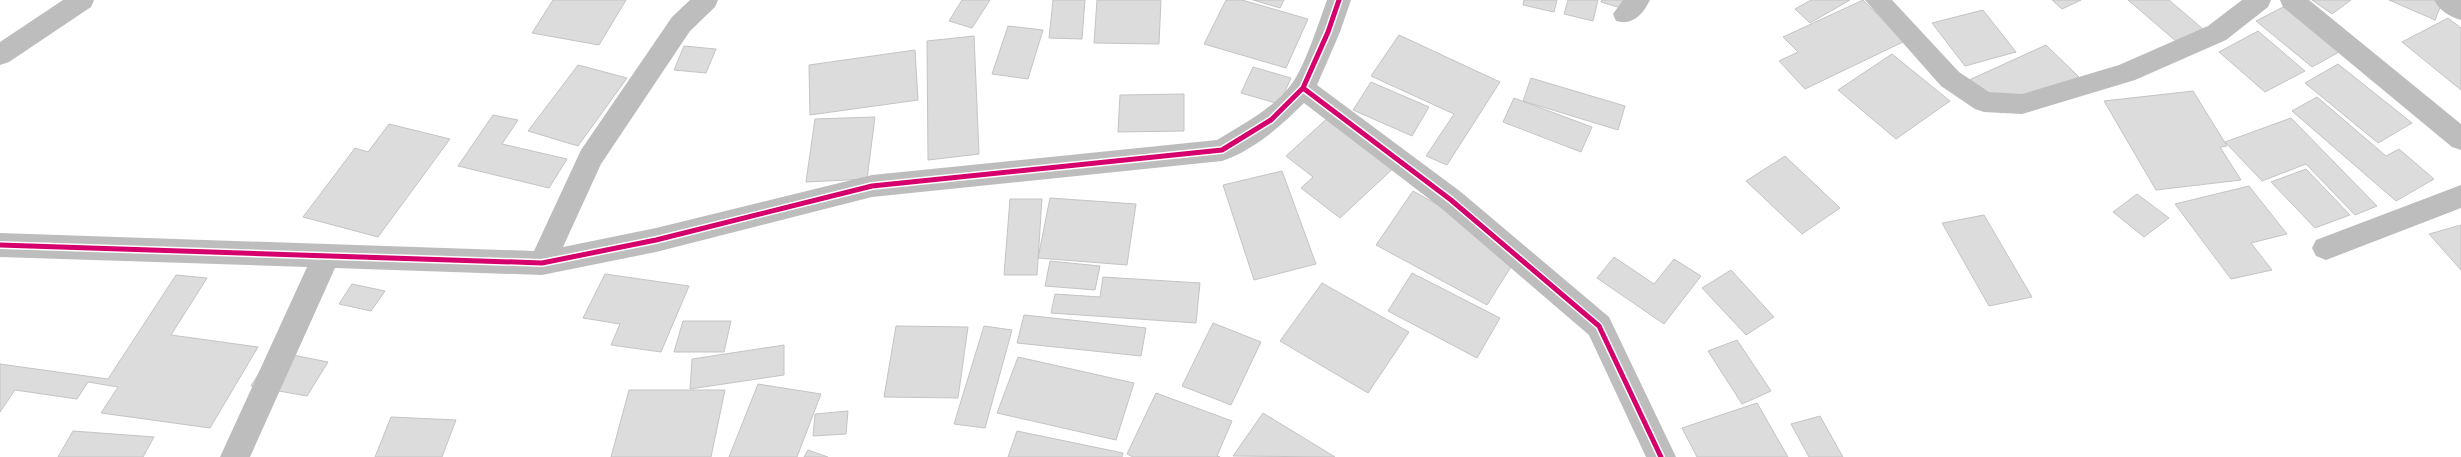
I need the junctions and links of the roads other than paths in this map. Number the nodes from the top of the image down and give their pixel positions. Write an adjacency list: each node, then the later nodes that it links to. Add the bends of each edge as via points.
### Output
1 (82, 0): 9 (street)
2 (706, 0): 16 (street, via 681,24 590,158)
3 (1339, 0): 10 (street)
4 (1877, 0): 5 (street, via 1950,80 1984,102 2022,104 2126,73 2217,33)
5 (2259, 0)
6 (2292, 0): 11 (street)
7 (2446, 0): 8 (street)
8 (2461, 11)
9 (0, 55)
10 (1303, 88): 16 (street, via 1271,120 1222,150 872,186 656,240); 18 (street, via 1451,200 1599,326)
11 (2458, 133)
12 (2461, 196): 14 (street)
13 (0, 245): 15 (street)
14 (2326, 248)
15 (326, 257): 16 (street); 17 (street)
16 (542, 263)
17 (235, 457)
18 (1661, 457)

